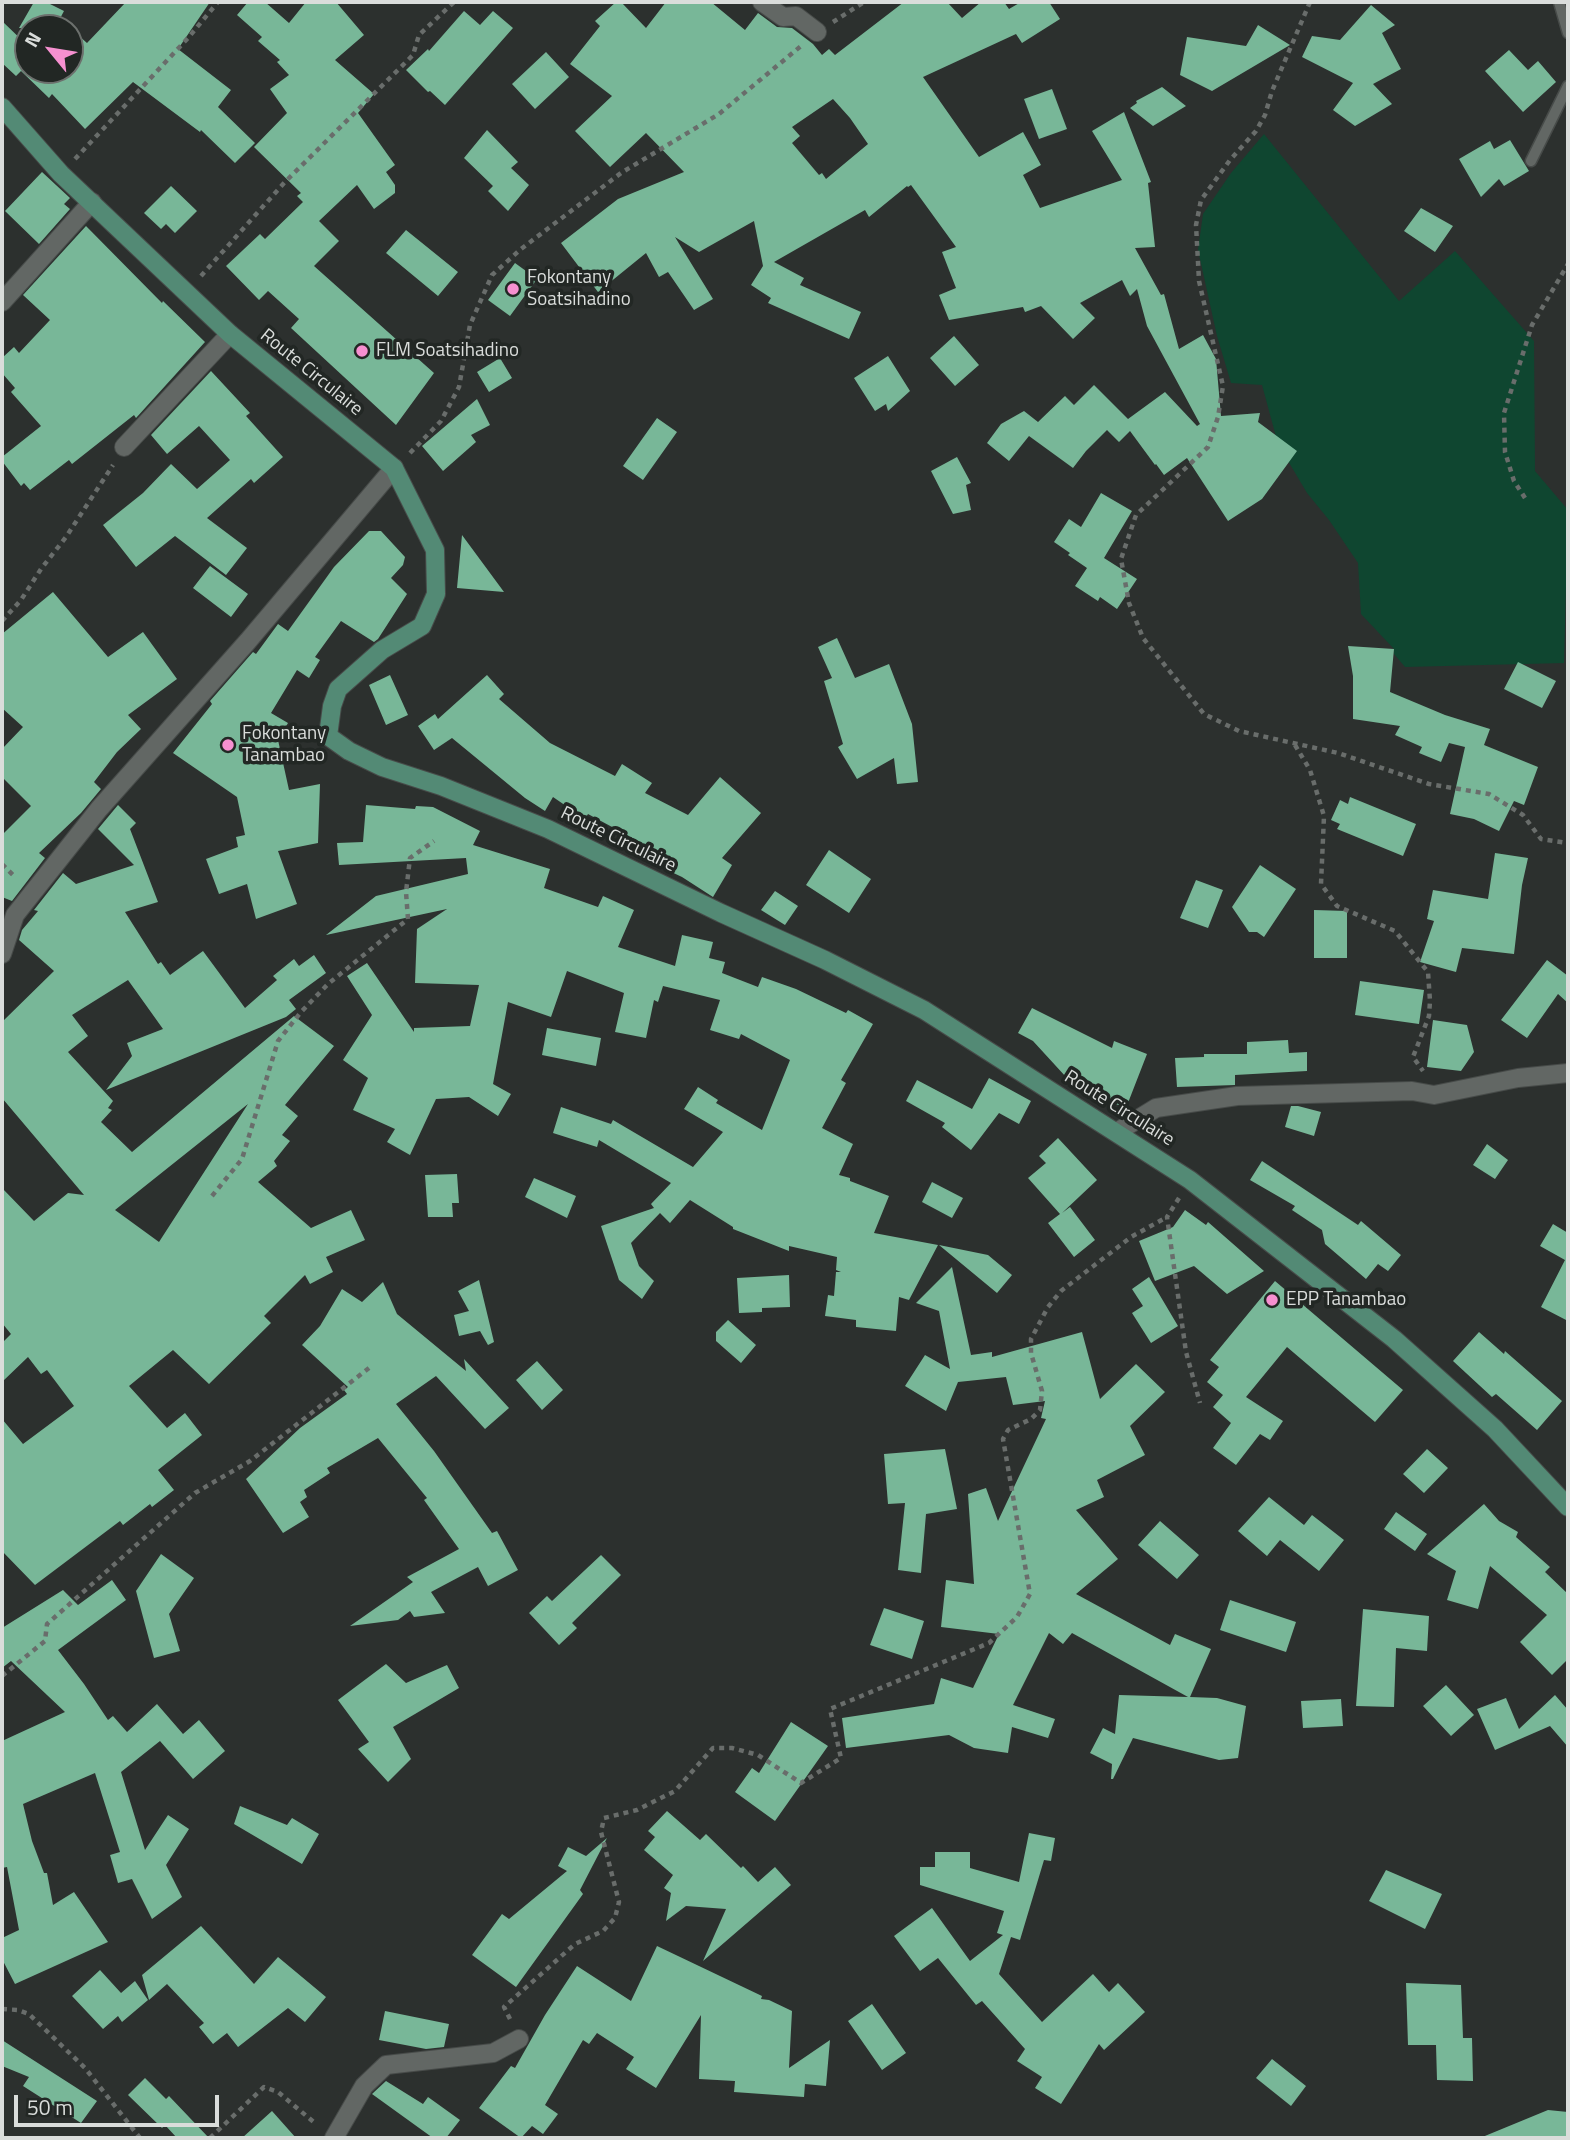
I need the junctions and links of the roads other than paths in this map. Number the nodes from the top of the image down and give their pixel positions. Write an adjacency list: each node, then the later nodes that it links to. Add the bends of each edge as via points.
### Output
1 (762, 2): 3 (street, via 783,18 796,16)
2 (1559, 2): 4 (lane)
3 (817, 32)
4 (1568, 33)
5 (1568, 86): 7 (lane)
6 (2, 107): 8 (street, Route Circulaire)
7 (1531, 161)
8 (92, 202): 9 (street); 10 (street, Route Circulaire)
9 (2, 302)
10 (230, 334): 11 (street); 12 (street, Route Circulaire)
11 (124, 447)
12 (394, 468): 13 (street); 16 (street, Route Circulaire, via 435,550 436,593 422,626 382,650 338,689 328,736 382,767 548,830 825,960 924,1010)
13 (8, 913): 14 (street)
14 (2, 954)
15 (1568, 1073): 16 (street, via 1434,1095 1412,1091 1237,1096 1156,1108)
16 (1116, 1132): 17 (street, Route Circulaire, via 1190,1180 1394,1339 1495,1429)
17 (1568, 1507)
18 (519, 2039): 19 (street, via 493,2053 386,2065 364,2086)
19 (334, 2138)

